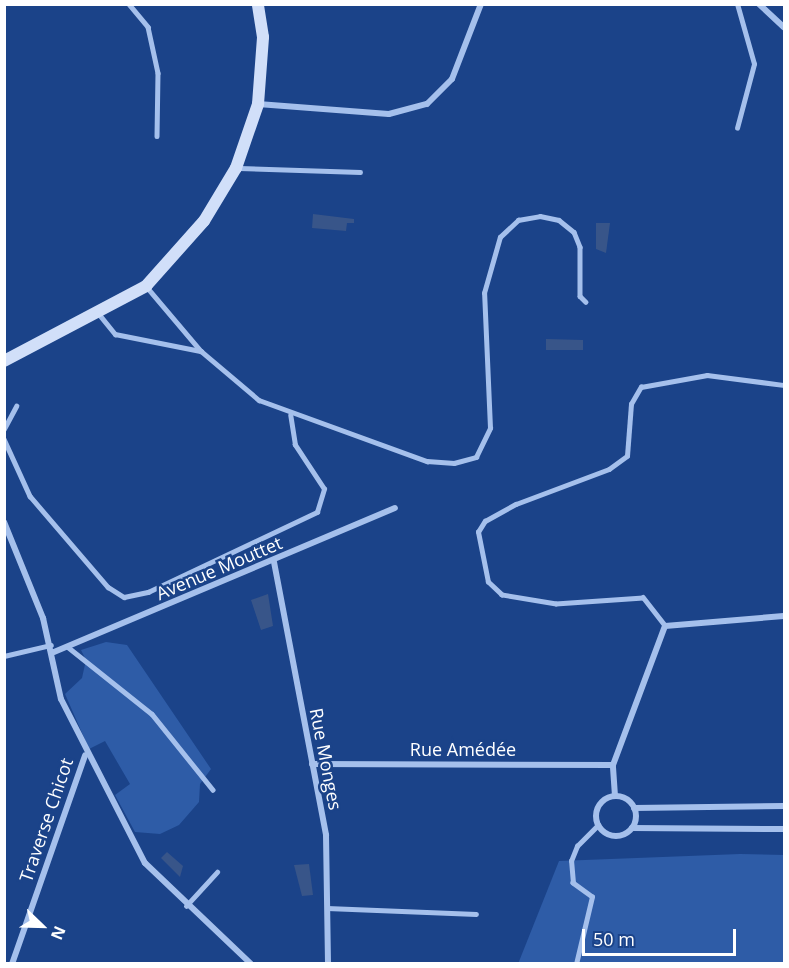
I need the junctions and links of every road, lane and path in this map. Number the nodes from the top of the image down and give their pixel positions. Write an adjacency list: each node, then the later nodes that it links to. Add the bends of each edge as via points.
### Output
1 (129, 4): 9 (lane, via 148,27 158,73)
2 (258, 4): 7 (main road, via 263,37)
3 (481, 4): 7 (street, via 452,80 428,104 389,114)
4 (737, 4): 8 (lane, via 754,64)
5 (759, 4): 6 (street)
6 (784, 27)
7 (258, 104): 10 (main road)
8 (736, 129)
9 (157, 136)
10 (236, 168): 11 (lane); 12 (main road, via 173,262)
11 (360, 172)
12 (146, 286): 14 (main road); 15 (lane)
13 (586, 303): 19 (lane, via 580,296 580,247 574,232 559,220 540,216 518,220 500,237 484,293 490,428 476,457 466,461 427,461)
14 (99, 314): 15 (lane, via 115,334); 16 (main road)
15 (201, 351): 19 (lane, via 232,381)
16 (4, 361)
17 (784, 385): 26 (lane, via 707,375 641,387 631,404 627,456 609,469 516,504 485,521 478,532 488,582 502,595 556,604 643,598)
18 (16, 406): 20 (lane)
19 (290, 415): 21 (lane, via 295,445 324,489 317,512 148,592 124,597 108,587 30,496)
20 (4, 429)
21 (4, 439)
22 (395, 508): 24 (street, Avenue Mouttet)
23 (4, 522): 28 (street)
24 (274, 562): 27 (street, Avenue Mouttet); 31 (street, Rue Monges)
25 (784, 616): 26 (street)
26 (664, 626): 32 (street)
27 (68, 647): 28 (street, Avenue Mouttet); 33 (lane, via 152,714)
28 (52, 648): 29 (lane); 30 (street, via 50,668)
29 (4, 656)
30 (85, 755): 41 (street, via 145,863); 44 (street, Traverse Chicot)
31 (312, 764): 32 (street, Rue Amédée); 42 (street, Rue Monges, via 326,842)
32 (613, 765): 34 (street)
33 (213, 790)
34 (615, 796): 36 (street); 37 (street, via 601,803)
35 (784, 806): 36 (street)
36 (634, 808): 38 (street)
37 (598, 825): 38 (street, via 618,835); 47 (lane, via 577,846 571,861 573,883 592,897)
38 (632, 828): 39 (street)
39 (784, 829)
40 (217, 872): 41 (lane)
41 (186, 906): 45 (street)
42 (327, 908): 43 (lane); 46 (street, Rue Monges)
43 (476, 914)
44 (12, 963)
45 (251, 963)
46 (328, 963)
47 (576, 963)

